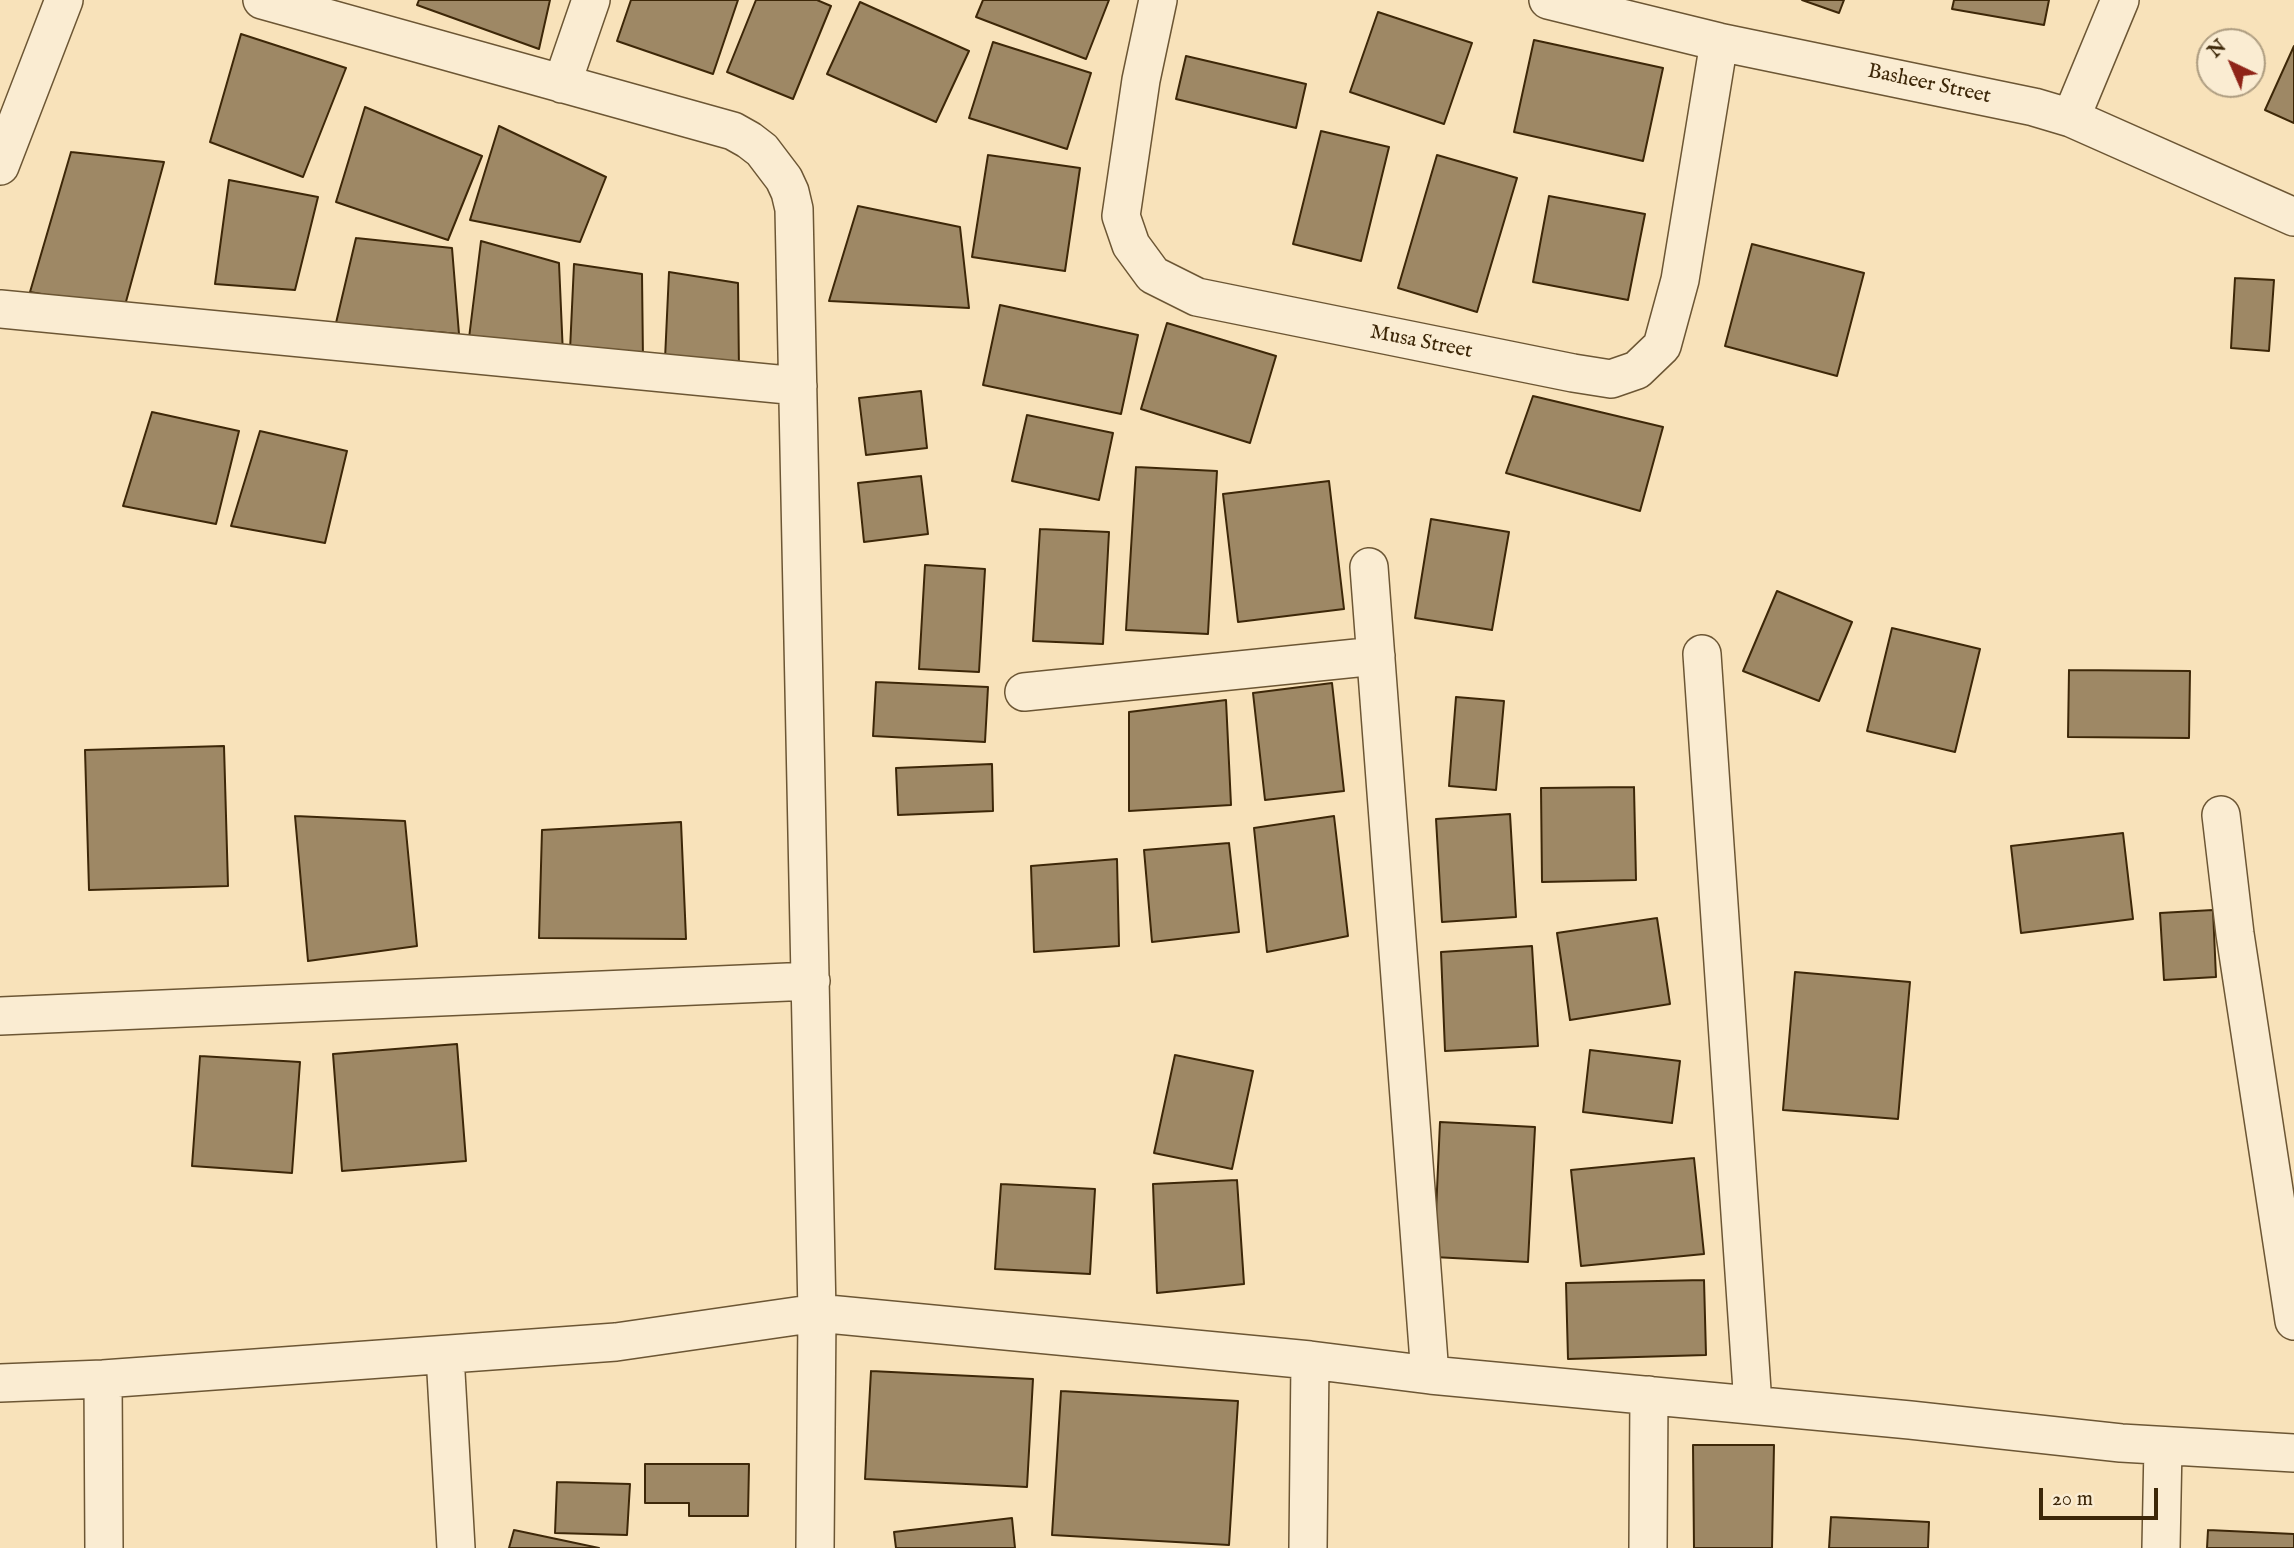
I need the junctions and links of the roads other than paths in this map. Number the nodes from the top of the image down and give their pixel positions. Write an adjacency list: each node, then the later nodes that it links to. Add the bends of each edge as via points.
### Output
1 (64, 0): 10 (street)
2 (262, 0): 8 (street)
3 (591, 0): 8 (street)
4 (1158, 0): 7 (street, Musa Street, via 1121,216 1131,245 1153,275 1197,297 1611,379 1637,370 1662,346 1680,280)
5 (1552, 0): 7 (street, Basheer Street)
6 (2120, 0): 9 (street)
7 (1719, 42): 9 (street, Basheer Street)
8 (562, 84): 13 (street, via 733,131 762,150 773,164 794,208)
9 (2071, 118): 11 (street, Basheer Street)
10 (0, 166)
11 (2294, 217)
12 (0, 309): 13 (street)
13 (798, 386): 19 (street)
14 (1369, 567): 16 (street)
15 (1702, 654): 29 (street)
16 (1376, 656): 17 (street); 25 (street)
17 (1024, 692)
18 (2221, 815): 22 (street)
19 (811, 981): 20 (street); 21 (street)
20 (0, 1016)
21 (817, 1313): 23 (street, via 616,1342); 24 (street); 34 (street)
22 (2294, 1321)
23 (445, 1354): 26 (street); 33 (street)
24 (1310, 1360): 25 (street); 35 (street)
25 (1430, 1375): 28 (street)
26 (103, 1379): 27 (street); 32 (street)
27 (0, 1382)
28 (1649, 1395): 29 (street); 36 (street)
29 (1753, 1405): 30 (street)
30 (2163, 1446): 31 (street); 37 (street)
31 (2294, 1453)
32 (104, 1548)
33 (456, 1548)
34 (815, 1548)
35 (1308, 1548)
36 (1648, 1548)
37 (2161, 1548)

